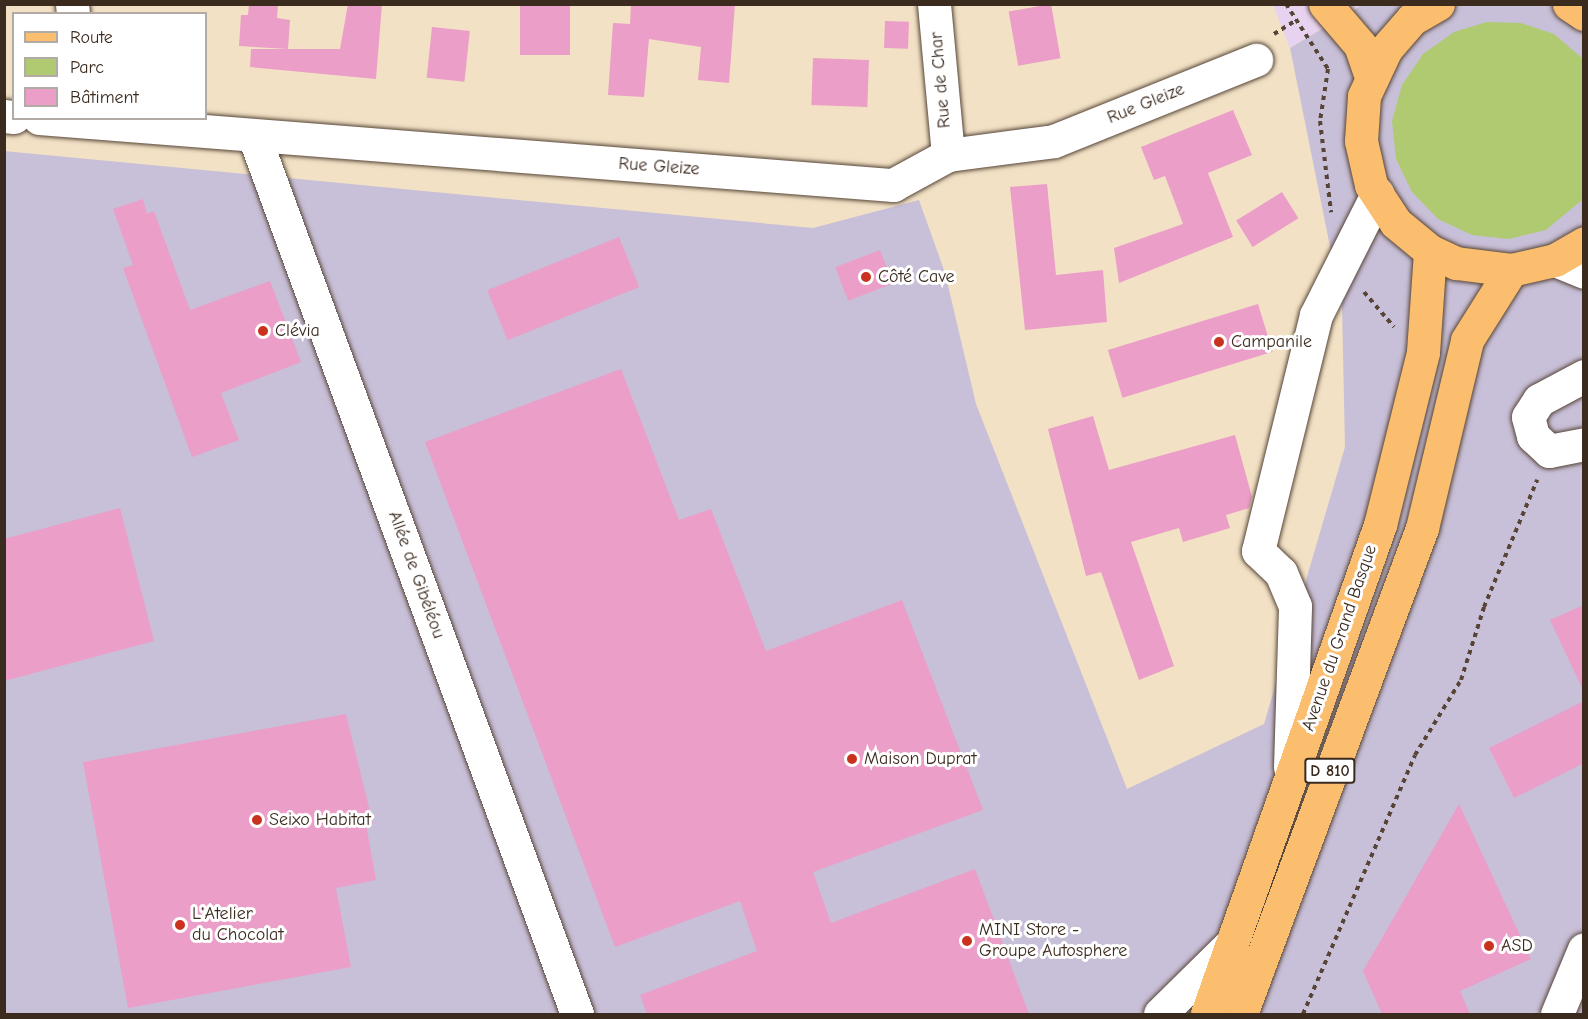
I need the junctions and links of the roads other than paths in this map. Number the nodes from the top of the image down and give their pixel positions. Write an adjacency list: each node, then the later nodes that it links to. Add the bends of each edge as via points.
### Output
1 (934, 4): 11 (street, Rue de Char)
2 (1325, 4): 7 (main road, via 1360,45)
3 (1438, 4): 7 (main road, via 1412,19 1386,49)
4 (1569, 4): 5 (main road)
5 (1584, 14)
6 (1256, 60): 11 (street, Rue Gleize, via 1054,141)
7 (1372, 79): 12 (main road, via 1364,96 1360,141)
8 (74, 120): 9 (street, Rue Gleize)
9 (91, 121): 10 (street, Rue Gleize)
10 (254, 136): 11 (street, Rue Gleize, via 893,185); 22 (street, Allée de Gibéléou)
11 (948, 155)
12 (1377, 194): 14 (main road, via 1396,223); 19 (street, via 1313,325 1258,551 1281,573 1294,606)
13 (1584, 243): 15 (main road)
14 (1430, 251): 16 (main road, via 1483,269); 19 (main road, Avenue du Grand Basque / D 810, via 1424,331 1380,525)
15 (1569, 266): 16 (main road)
16 (1510, 270): 25 (main road, Avenue du Grand Basque / D 810, via 1467,340 1422,528)
17 (1584, 376): 18 (street, via 1539,400 1528,417 1533,436 1549,452)
18 (1584, 444)
19 (1290, 781): 20 (main road, Avenue du Grand Basque / D 810)
20 (1232, 943): 23 (street); 24 (main road, Avenue du Grand Basque / D 810)
21 (1584, 949): 26 (street)
22 (577, 1014)
23 (1160, 1014)
24 (1207, 1014)
25 (1241, 1014)
26 (1557, 1014)

